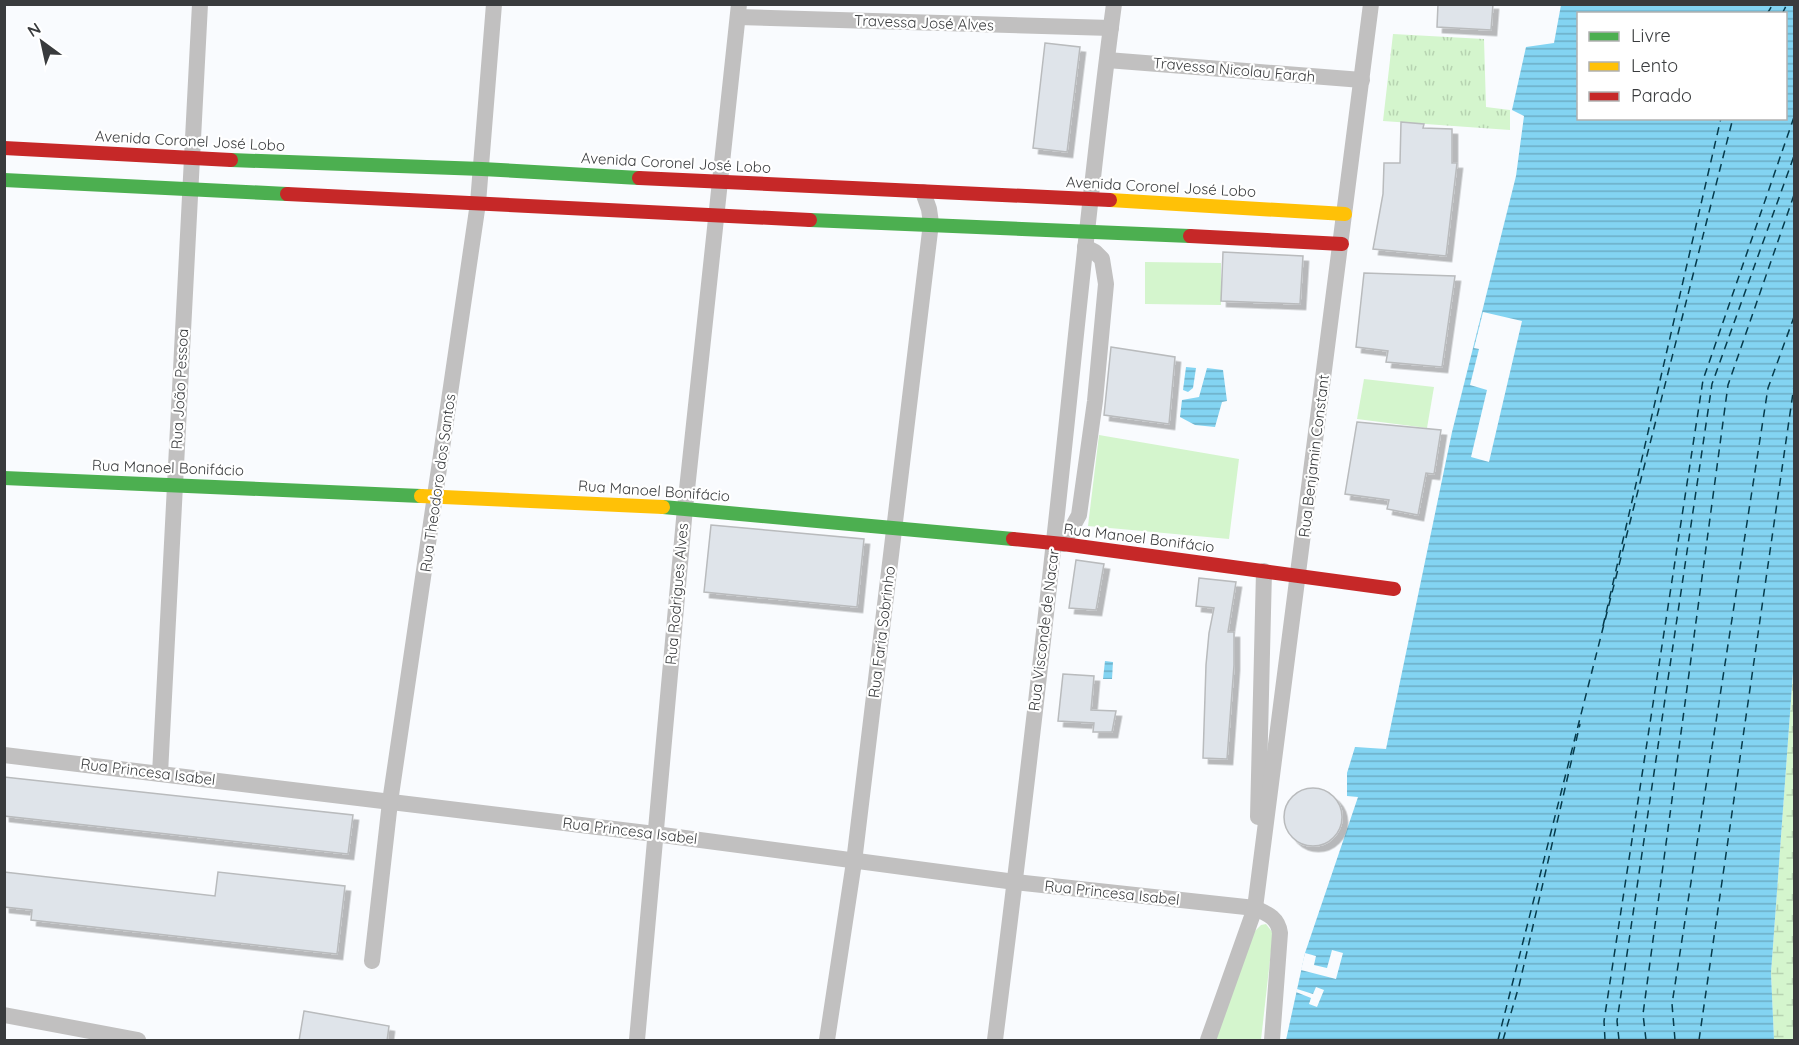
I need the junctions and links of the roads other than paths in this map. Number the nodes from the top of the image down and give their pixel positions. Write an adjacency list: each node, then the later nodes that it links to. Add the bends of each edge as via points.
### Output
1 (200, 4): 10 (street, Rua João Pessoa)
2 (494, 4): 11 (street, Rua Theodoro dos Santos)
3 (1114, 4): 6 (street, Rua Visconde de Nacar)
4 (1371, 4): 8 (street, Rua Benjamin Constant)
5 (738, 11): 6 (street, Travessa José Alves); 13 (street, Rua Rodrigues Alves)
6 (1111, 28): 7 (street, Rua Visconde de Nacar)
7 (1107, 60): 8 (street, Travessa Nicolau Farah); 16 (street, Rua Visconde de Nacar)
8 (1362, 80): 18 (street, Rua Benjamin Constant)
9 (4, 148): 10 (street, Avenida Coronel José Lobo)
10 (192, 159): 11 (street, Avenida Coronel José Lobo); 14 (street, Rua João Pessoa)
11 (482, 169): 13 (street, Avenida Coronel José Lobo); 17 (street, Rua Theodoro dos Santos)
12 (4, 180): 14 (street)
13 (721, 183): 15 (street, Avenida Coronel José Lobo); 19 (street, Rua Rodrigues Alves)
14 (190, 190): 17 (street); 25 (street, Rua João Pessoa)
15 (923, 192): 16 (street, Avenida Coronel José Lobo); 20 (street)
16 (1090, 199): 18 (street, Avenida Coronel José Lobo); 21 (street, Rua Visconde de Nacar)
17 (478, 203): 19 (street); 26 (street, Rua Theodoro dos Santos)
18 (1345, 214): 22 (street, Rua Benjamin Constant)
19 (717, 217): 20 (street); 27 (street, Rua Rodrigues Alves)
20 (931, 223): 21 (street); 28 (street, Rua Faria Sobrinho)
21 (1087, 230): 22 (street); 23 (street, Rua Visconde de Nacar)
22 (1342, 244): 31 (street, Rua Benjamin Constant)
23 (1085, 247): 29 (street, Rua Visconde de Nacar); 29 (street, via 1102,260 1106,284 1079,515)
24 (4, 478): 25 (street, Rua Manoel Bonifácio)
25 (176, 484): 26 (street, Rua Manoel Bonifácio); 34 (street, Rua João Pessoa)
26 (436, 497): 27 (street, Rua Manoel Bonifácio); 35 (street, Rua Theodoro dos Santos)
27 (685, 508): 28 (street, Rua Manoel Bonifácio); 36 (street, Rua Rodrigues Alves)
28 (895, 529): 29 (street, Rua Manoel Bonifácio); 37 (street, Rua Faria Sobrinho)
29 (1059, 544): 30 (street, Rua Manoel Bonifácio); 38 (street, Rua Visconde de Nacar)
30 (1264, 570): 31 (street, Rua Manoel Bonifácio); 39 (street)
31 (1299, 575): 32 (street, Rua Manoel Bonifácio); 39 (street, Rua Benjamin Constant)
32 (1394, 589)
33 (4, 755): 34 (street, Rua Princesa Isabel)
34 (160, 774): 35 (street, Rua Princesa Isabel)
35 (390, 802): 36 (street, Rua Princesa Isabel); 40 (street, Rua Theodoro dos Santos)
36 (655, 834): 37 (street, Rua Princesa Isabel); 43 (street, Rua Rodrigues Alves)
37 (854, 862): 38 (street, Rua Princesa Isabel); 44 (street, Rua Faria Sobrinho)
38 (1015, 882): 39 (street, Rua Princesa Isabel); 45 (street, Rua Visconde de Nacar)
39 (1255, 908): 46 (street); 47 (street, via 1276,921 1280,933)
40 (372, 961)
41 (4, 1015): 42 (street)
42 (138, 1041)
43 (637, 1041)
44 (827, 1041)
45 (995, 1041)
46 (1208, 1041)
47 (1272, 1041)

